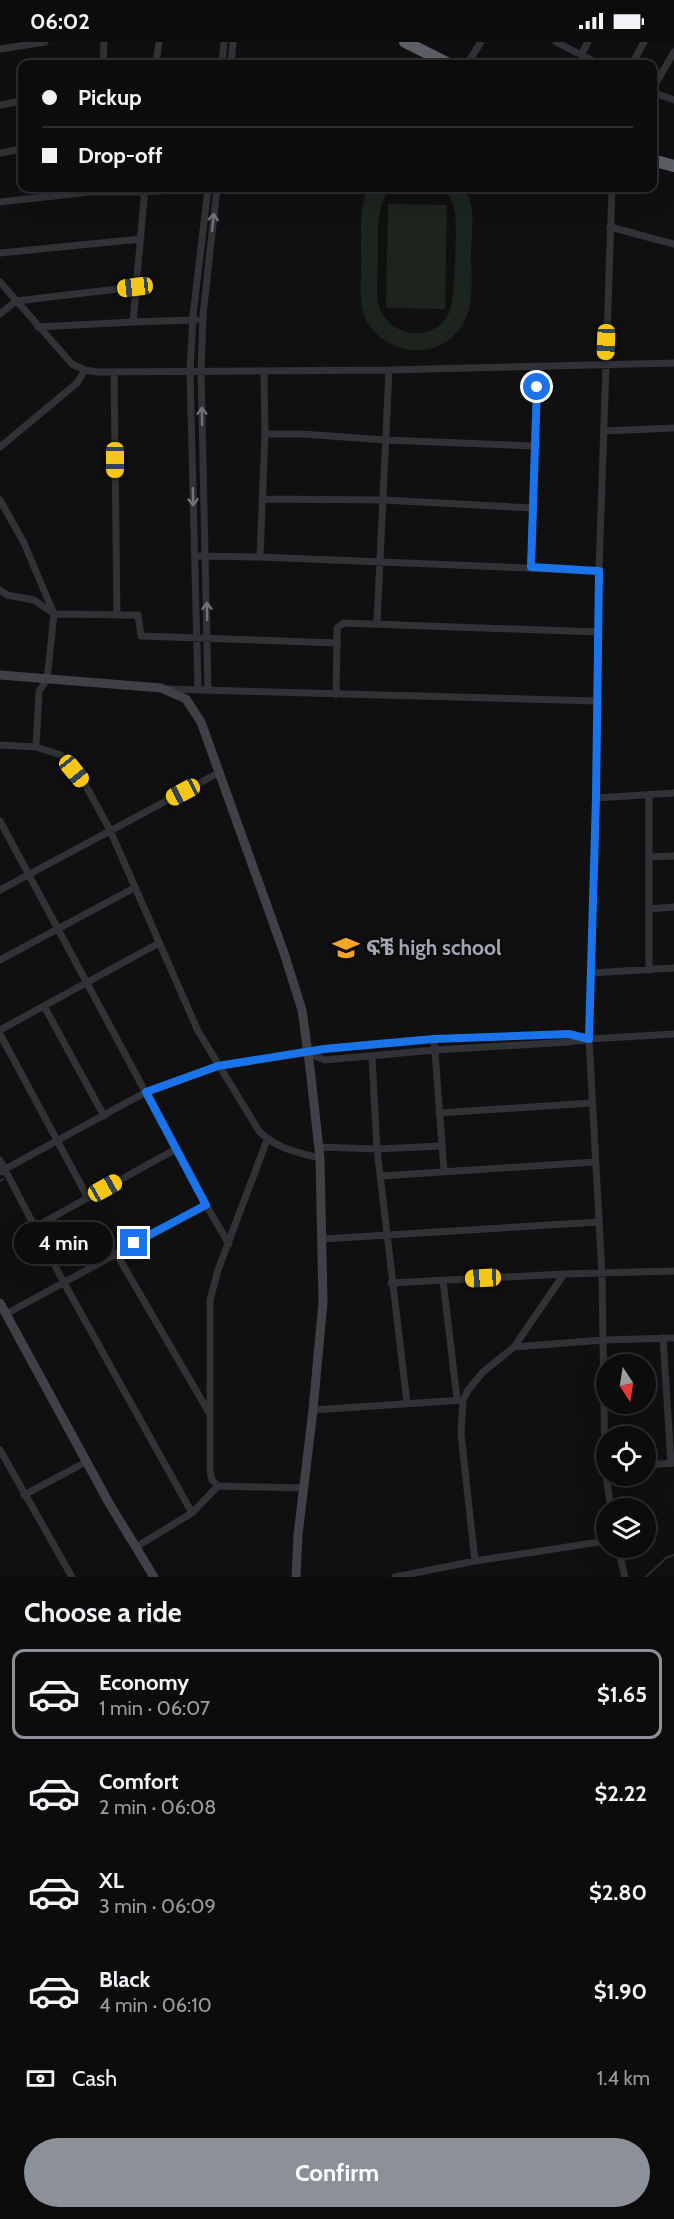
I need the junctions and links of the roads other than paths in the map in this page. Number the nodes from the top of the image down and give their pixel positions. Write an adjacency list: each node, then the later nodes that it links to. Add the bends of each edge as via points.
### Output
1 (45, 42): 11 (street)
2 (104, 42): 14 (street)
3 (159, 42): 15 (street)
4 (224, 42): 16 (street)
5 (233, 42): 17 (street)
6 (405, 42): 18 (highway)
7 (481, 42): 19 (street)
8 (556, 42): 13 (street)
9 (588, 42): 13 (street)
10 (644, 42): 21 (street)
11 (0, 49)
12 (674, 52): 22 (street)
13 (581, 55): 20 (street)
14 (103, 60)
15 (157, 60)
16 (222, 60)
17 (231, 60)
18 (441, 60)
19 (470, 60)
20 (591, 60)
21 (634, 60)
22 (657, 82)
23 (657, 93): 24 (street)
24 (674, 100)
25 (18, 102): 26 (street)
26 (0, 105)
27 (18, 150): 28 (street)
28 (0, 153)
29 (657, 161): 30 (highway)
30 (674, 166)
31 (75, 192): 36 (street)
32 (145, 192): 38 (street)
33 (208, 192): 46 (street)
34 (217, 192): 45 (street, one-way to 34)
35 (612, 192): 37 (street)
36 (0, 202)
37 (610, 227): 39 (street); 50 (street)
38 (141, 239): 40 (street); 42 (street)
39 (674, 244)
40 (0, 253)
41 (0, 282): 43 (street)
42 (135, 287): 43 (street); 47 (street)
43 (16, 301): 44 (street); 48 (street)
44 (0, 314)
45 (203, 315): 46 (street); 55 (street)
46 (193, 321): 47 (street); 54 (street)
47 (133, 322): 48 (street)
48 (38, 327): 52 (street, via 72,364)
49 (674, 363): 50 (street)
50 (606, 365): 51 (street); 59 (street)
51 (537, 367): 53 (street); 62 (street)
52 (85, 370): 57 (street); 63 (street, via 77,383)
53 (389, 370): 56 (street); 61 (street)
54 (190, 371): 55 (street); 57 (street); 68 (street, one-way to 68)
55 (201, 371): 56 (street); 69 (street, one-way to 55)
56 (264, 371): 60 (street)
57 (114, 372): 76 (street)
58 (674, 428): 59 (street)
59 (604, 431): 73 (street)
60 (265, 434): 61 (street); 64 (street)
61 (386, 440): 62 (street); 66 (street)
62 (535, 446): 67 (street)
63 (0, 447)
64 (263, 499): 66 (street); 70 (street)
65 (0, 500): 75 (street, via 24,543)
66 (383, 500): 67 (street); 71 (street)
67 (533, 508): 72 (street)
68 (195, 556): 69 (street); 79 (street)
69 (206, 556): 70 (street); 80 (street, one-way to 69)
70 (260, 556): 71 (street)
71 (380, 562): 72 (street); 77 (street)
72 (531, 567): 73 (street)
73 (599, 571): 78 (street)
74 (0, 590): 75 (street, via 34,600)
75 (54, 614): 76 (street); 83 (street)
76 (117, 615): 79 (street, via 138,615 141,636)
77 (378, 623): 78 (street); 81 (street, via 344,623 337,628)
78 (598, 632): 88 (street)
79 (197, 637): 80 (street); 85 (street)
80 (207, 637): 81 (street); 86 (street)
81 (337, 643): 87 (street)
82 (0, 675): 83 (street)
83 (47, 680): 84 (street); 90 (street, via 39,691)
84 (161, 688): 85 (street); 91 (street, via 186,699 201,722)
85 (198, 690): 86 (street)
86 (208, 691): 87 (street)
87 (336, 694): 88 (street)
88 (596, 701): 94 (street)
89 (0, 745): 90 (street)
90 (36, 747): 96 (street, via 62,756 86,786)
91 (220, 772): 96 (street); 118 (street, via 302,1010)
92 (674, 793): 93 (street)
93 (649, 795): 94 (street); 98 (street)
94 (596, 798): 109 (street)
95 (0, 821): 99 (street)
96 (110, 830): 99 (street); 100 (street)
97 (674, 856): 98 (street)
98 (649, 857): 103 (street)
99 (29, 874): 101 (street); 104 (street)
100 (134, 888): 104 (street); 105 (street)
101 (0, 890)
102 (674, 908): 103 (street)
103 (649, 909): 108 (street)
104 (57, 928): 106 (street); 110 (street)
105 (159, 943): 110 (street); 120 (street)
106 (0, 960)
107 (674, 968): 108 (street)
108 (649, 970): 109 (street)
109 (591, 973): 116 (street)
110 (88, 983): 111 (street); 121 (street)
111 (44, 1006): 112 (street); 124 (street)
112 (0, 1030)
113 (0, 1034): 126 (street)
114 (674, 1034): 116 (street)
115 (434, 1039): 116 (street, via 569,1034); 117 (street); 118 (street)
116 (589, 1039): 117 (street); 122 (street)
117 (435, 1050): 119 (street); 123 (street)
118 (307, 1053): 119 (street, via 326,1060); 120 (street); 127 (street)
119 (372, 1057): 130 (street)
120 (218, 1066): 121 (street); 125 (street)
121 (146, 1092): 124 (street); 129 (street)
122 (592, 1103): 123 (street); 133 (street)
123 (439, 1113): 128 (street)
124 (104, 1116): 126 (street)
125 (267, 1140): 131 (street); 143 (street)
126 (57, 1141): 134 (street); 137 (street)
127 (319, 1146): 130 (street); 131 (street)
128 (441, 1146): 130 (street); 135 (street)
129 (176, 1149): 137 (street); 138 (street)
130 (377, 1149): 136 (street)
131 (320, 1158): 142 (street)
132 (0, 1160): 134 (street)
133 (595, 1162): 135 (street); 139 (street)
134 (3, 1171): 140 (street)
135 (444, 1171): 136 (street)
136 (381, 1176): 141 (street)
137 (88, 1198): 140 (street)
138 (206, 1205): 143 (street); 144 (street)
139 (599, 1222): 141 (street); 147 (street)
140 (35, 1227): 149 (street)
141 (386, 1236): 142 (street); 150 (street)
142 (323, 1239): 160 (street)
143 (229, 1244): 161 (street, via 210,1300)
144 (116, 1253): 149 (street); 161 (street)
145 (674, 1271): 147 (street)
146 (564, 1274): 147 (street); 148 (street); 156 (street)
147 (602, 1275): 155 (street)
148 (443, 1280): 150 (street); 158 (street)
149 (63, 1281): 152 (street); 170 (street)
150 (391, 1283): 159 (street)
151 (0, 1304): 152 (street)
152 (6, 1314): 164 (street)
153 (663, 1338): 154 (street); 155 (street); 157 (street)
154 (674, 1338)
155 (603, 1340): 156 (street); 162 (street)
156 (514, 1347): 158 (street, via 483,1372)
157 (670, 1389): 165 (street)
158 (460, 1400): 159 (street); 174 (street, via 460,1434)
159 (407, 1403): 160 (street)
160 (313, 1410): 168 (street)
161 (209, 1412): 167 (street, via 210,1471)
162 (604, 1426)
163 (0, 1450): 169 (street)
164 (86, 1462): 169 (street); 172 (street)
165 (673, 1463): 166 (street)
166 (656, 1464)
167 (218, 1486): 168 (street); 170 (street)
168 (304, 1488): 177 (street)
169 (24, 1495): 175 (street)
170 (192, 1513): 172 (street)
171 (596, 1543): 174 (street)
172 (136, 1547): 176 (street)
173 (620, 1558): 179 (street)
174 (475, 1561): 178 (street)
175 (72, 1577)
176 (154, 1577)
177 (296, 1577)
178 (395, 1577)
179 (625, 1577)

